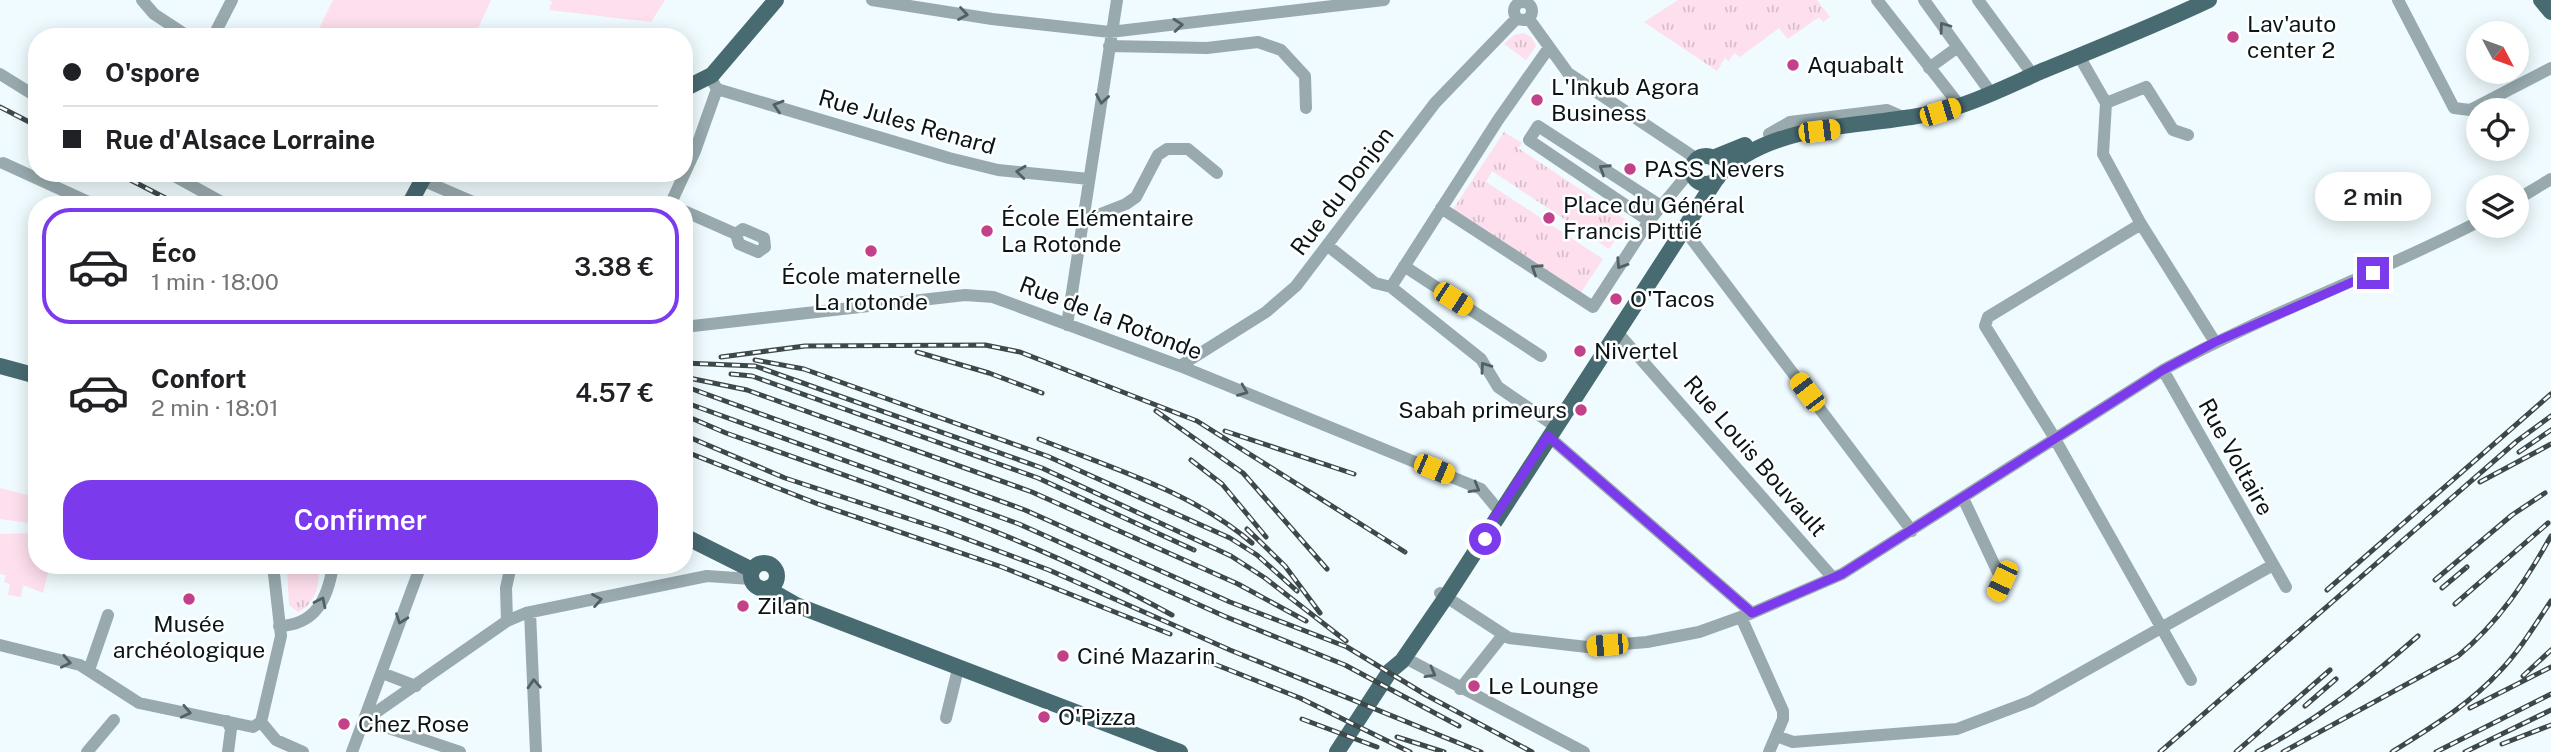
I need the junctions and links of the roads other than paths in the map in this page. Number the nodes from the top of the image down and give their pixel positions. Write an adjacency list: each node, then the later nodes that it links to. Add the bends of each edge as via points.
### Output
1 (142, 0): 17 (street)
2 (232, 0): 18 (street)
3 (872, 0): 19 (street, one-way to 19)
4 (1117, 0): 19 (street)
5 (1384, 0): 19 (street, one-way to 5)
6 (1877, 0): 24 (street)
7 (1924, 0): 21 (street, one-way to 7)
8 (1978, 0): 27 (street)
9 (2209, 0): 23 (main road)
10 (2398, 0): 25 (street, via 2454,108 2470,110)
11 (2541, 0): 15 (main road)
12 (771, 2): 28 (main road)
13 (1514, 2): 14 (street); 16 (street)
14 (1533, 2): 16 (street, via 1533,12)
15 (2551, 12)
16 (1523, 18): 22 (street); 63 (street, Rue du Donjon, via 1435,103)
17 (175, 28)
18 (218, 28)
19 (1111, 32): 20 (street)
20 (1109, 46): 34 (street, via 1195,48 1258,42 1281,50 1305,76); 45 (street, one-way to 45)
21 (1958, 47): 24 (street); 31 (street)
22 (1548, 49): 41 (street, via 1568,73); 55 (street)
23 (2079, 56): 27 (main road); 32 (street)
24 (1929, 68): 33 (street)
25 (2551, 68)
26 (0, 74): 30 (street)
27 (2033, 75): 31 (main road)
28 (713, 83): 29 (main road); 39 (street); 45 (street, Rue Jules Renard, one-way to 28, via 998,170 949,159)
29 (693, 87)
30 (28, 91)
31 (1991, 93): 33 (main road)
32 (2106, 103): 38 (street, via 2146,87 2173,130); 59 (street, via 2103,154)
33 (1960, 106): 35 (main road)
34 (1306, 107)
35 (1909, 120): 36 (main road); 37 (street, via 1887,110 1790,122)
36 (1800, 133): 37 (main road); 44 (main road, via 1742,155)
37 (1769, 134): 41 (main road)
38 (2188, 135)
39 (693, 155)
40 (4, 163): 43 (street)
41 (1695, 164): 44 (main road, via 1718,165); 44 (main road, via 1707,184); 54 (street); 61 (main road, via 1693,195)
42 (1217, 173): 57 (street, via 1188,149 1167,149 1158,155 1136,197 1100,214)
43 (28, 174)
44 (1717, 177): 61 (main road, via 1699,210)
45 (1089, 179): 57 (street)
46 (2551, 179): 50 (street)
47 (45, 182): 51 (street)
48 (185, 182): 52 (street)
49 (434, 182): 53 (street)
50 (2529, 192)
51 (75, 196)
52 (211, 196)
53 (462, 196)
54 (1661, 206): 58 (street); 58 (street, one-way to 58, via 1538,126 1529,140)
55 (1441, 208): 58 (street, one-way to 55, via 1593,307); 64 (street)
56 (693, 215): 62 (street)
57 (1082, 216): 66 (street)
58 (1649, 222)
59 (2141, 224): 69 (street); 76 (street, via 1988,317 1985,326)
60 (2466, 228): 69 (street)
61 (1679, 232): 68 (main road); 80 (street, via 1690,237)
62 (736, 234)
63 (1328, 246): 65 (street, via 1375,283); 72 (street, Rue du Donjon, via 1286,296)
64 (1404, 266): 65 (street); 70 (street)
65 (1391, 287): 75 (street, one-way to 65, via 1498,387 1480,359)
66 (1067, 325): 67 (street, Rue de la Rotonde, via 1005,300 965,295); 72 (street, Rue de la Rotonde)
67 (693, 326)
68 (1617, 331): 75 (main road); 89 (street, Rue Louis Bouvault)
69 (2215, 342): 73 (street)
70 (1541, 356)
71 (0, 366): 74 (main road)
72 (1180, 366): 79 (street, Rue de la Rotonde, one-way to 79, via 1481,489)
73 (2163, 370): 76 (street); 82 (street, Rue Voltaire)
74 (28, 374)
75 (1551, 431): 77 (main road); 96 (street)
76 (2054, 438): 78 (street); 99 (street)
77 (1528, 468): 79 (main road); 88 (main road)
78 (1963, 498): 80 (street); 92 (street, via 2002,581)
79 (1495, 506): 88 (main road)
80 (1912, 531): 89 (street)
81 (693, 541): 87 (main road)
82 (2273, 565): 90 (street, Rue Voltaire); 99 (street)
83 (274, 574): 98 (street)
84 (331, 574): 98 (street, one-way to 84, via 310,618 324,602)
85 (418, 574): 105 (street, one-way to 105)
86 (509, 574): 97 (street)
87 (751, 574): 91 (main road, via 759,589); 91 (main road, via 759,564 771,565 777,573); 94 (street, one-way to 87, via 707,576)
88 (1455, 575): 93 (main road)
89 (1833, 578): 96 (street)
90 (2286, 587)
91 (774, 591): 103 (main road)
92 (1996, 594)
93 (1448, 598): 100 (street); 102 (main road, via 1394,660)
94 (530, 612): 97 (street); 123 (street, one-way to 94)
95 (108, 615): 104 (street)
96 (1747, 615): 100 (street, via 1699,632 1587,647); 115 (street, via 1783,712)
97 (507, 621): 107 (street)
98 (286, 626): 113 (street)
99 (2163, 628): 106 (street); 115 (street, via 2031,701 1957,729 1793,742)
100 (1503, 635): 108 (street)
101 (0, 645): 104 (street, one-way to 104)
102 (1396, 666): 108 (street, one-way to 108, via 1409,660); 117 (main road)
103 (958, 669): 109 (street); 124 (main road)
104 (89, 670): 112 (street, one-way to 112, via 139,703)
105 (382, 673): 107 (street); 111 (street)
106 (2192, 680)
107 (416, 686): 111 (street)
108 (1460, 689): 125 (street)
109 (946, 719)
110 (114, 720): 118 (street)
111 (365, 720): 121 (street); 122 (street)
112 (227, 721): 113 (street, via 253,727); 114 (street)
113 (261, 722): 116 (street)
114 (232, 734): 116 (street, via 241,730); 119 (street)
115 (1776, 736): 126 (street)
116 (276, 740): 120 (street)
117 (1338, 751)
118 (87, 752)
119 (228, 752)
120 (303, 752)
121 (352, 752)
122 (460, 752)
123 (536, 752)
124 (1180, 752)
125 (1584, 752)
126 (1769, 752)

